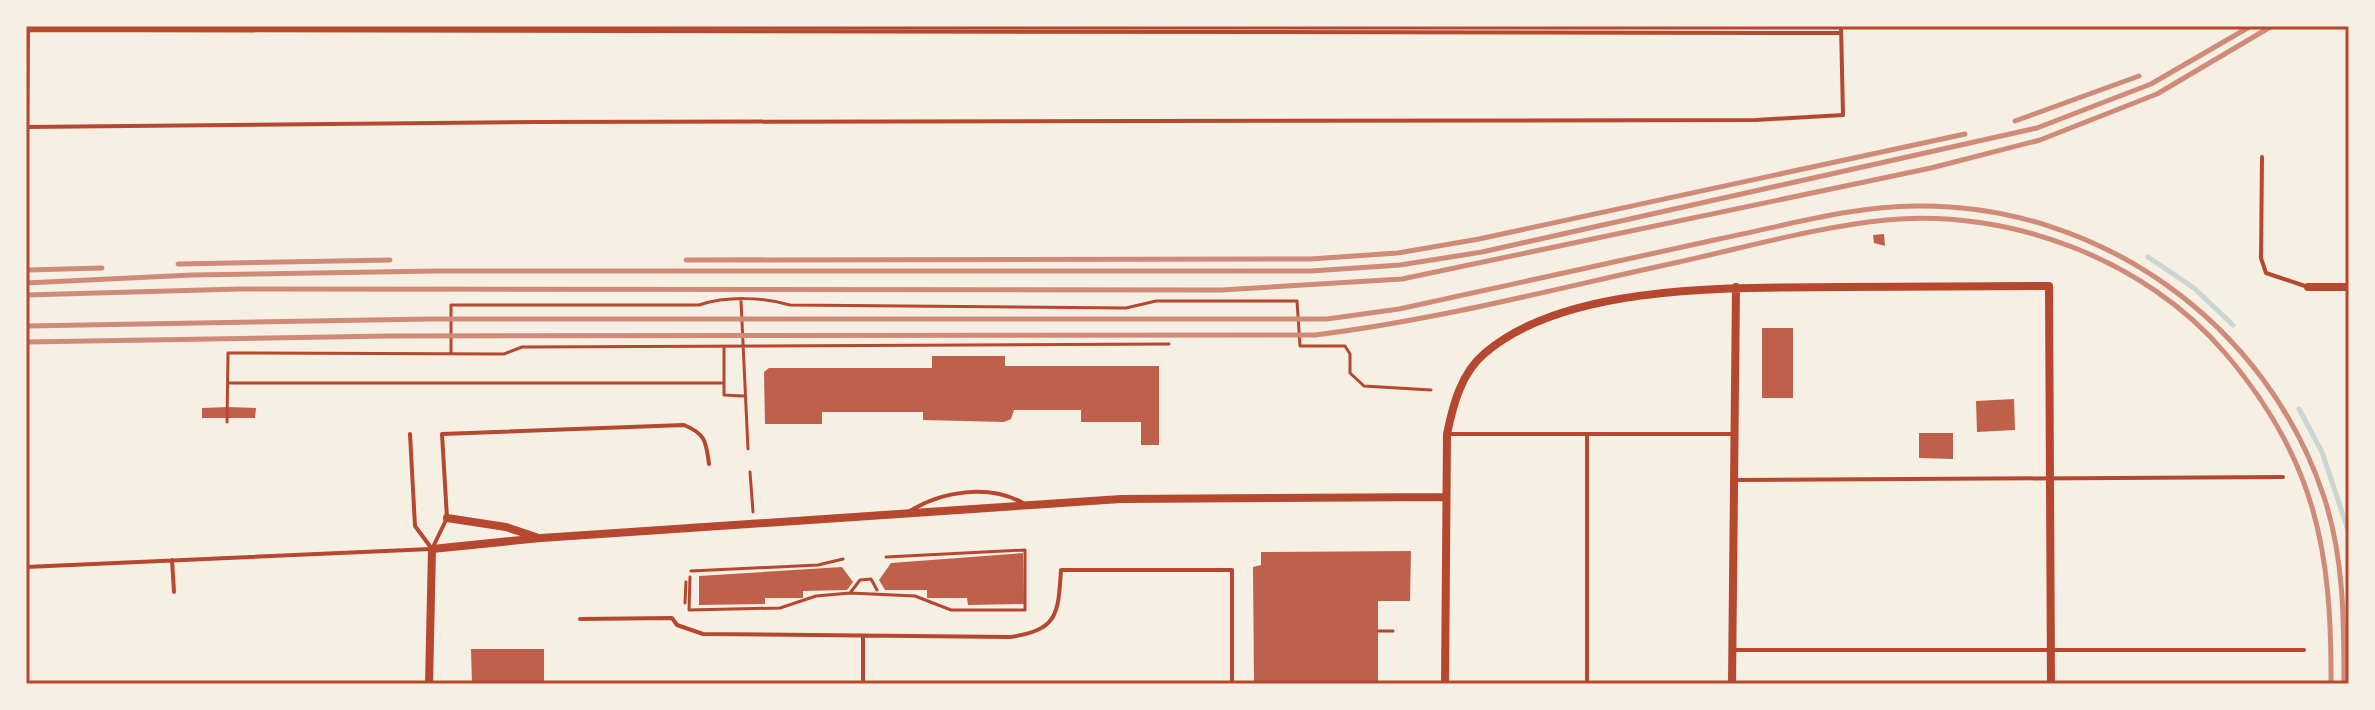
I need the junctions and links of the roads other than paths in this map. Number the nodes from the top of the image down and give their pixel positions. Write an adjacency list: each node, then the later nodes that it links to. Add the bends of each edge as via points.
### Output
1 (1841, 26): 3 (lane)
2 (28, 28): 3 (lane); 4 (lane)
3 (1841, 33): 4 (lane, via 1843,115 1756,120)
4 (26, 127)
5 (2262, 157): 7 (lane, via 2261,258 2266,273)
6 (1736, 287): 10 (street, via 1673,290 1532,323 1484,353 1469,369); 12 (street); 15 (street, via 2049,286)
7 (2308, 287): 8 (street)
8 (2349, 287)
9 (410, 434): 22 (lane, via 415,526)
10 (1447, 434): 11 (lane); 17 (street)
11 (1587, 434): 12 (lane); 35 (lane)
12 (1734, 434): 16 (street)
13 (709, 464): 20 (lane, via 705,438 684,425 442,434)
14 (2283, 477): 15 (lane)
15 (2051, 479): 16 (lane); 29 (street)
16 (1734, 480): 28 (street)
17 (1445, 497): 18 (street, via 1183,496); 34 (street)
18 (1028, 507): 19 (street); 19 (lane, via 1007,494 969,493 928,499)
19 (905, 514): 21 (street)
20 (447, 518): 21 (street); 22 (lane)
21 (541, 538): 22 (street)
22 (432, 549): 23 (lane); 31 (street)
23 (172, 560): 24 (lane); 25 (lane)
24 (26, 567)
25 (174, 592)
26 (580, 619): 27 (lane, via 672,618 703,634)
27 (863, 637): 32 (lane); 33 (lane, via 1028,634 1048,625 1058,612 1061,570 1232,570)
28 (1732, 650): 29 (lane); 36 (street)
29 (2052, 650): 30 (lane); 37 (street)
30 (2304, 650)
31 (429, 684)
32 (863, 684)
33 (1232, 684)
34 (1445, 684)
35 (1587, 684)
36 (1732, 684)
37 (2051, 684)

